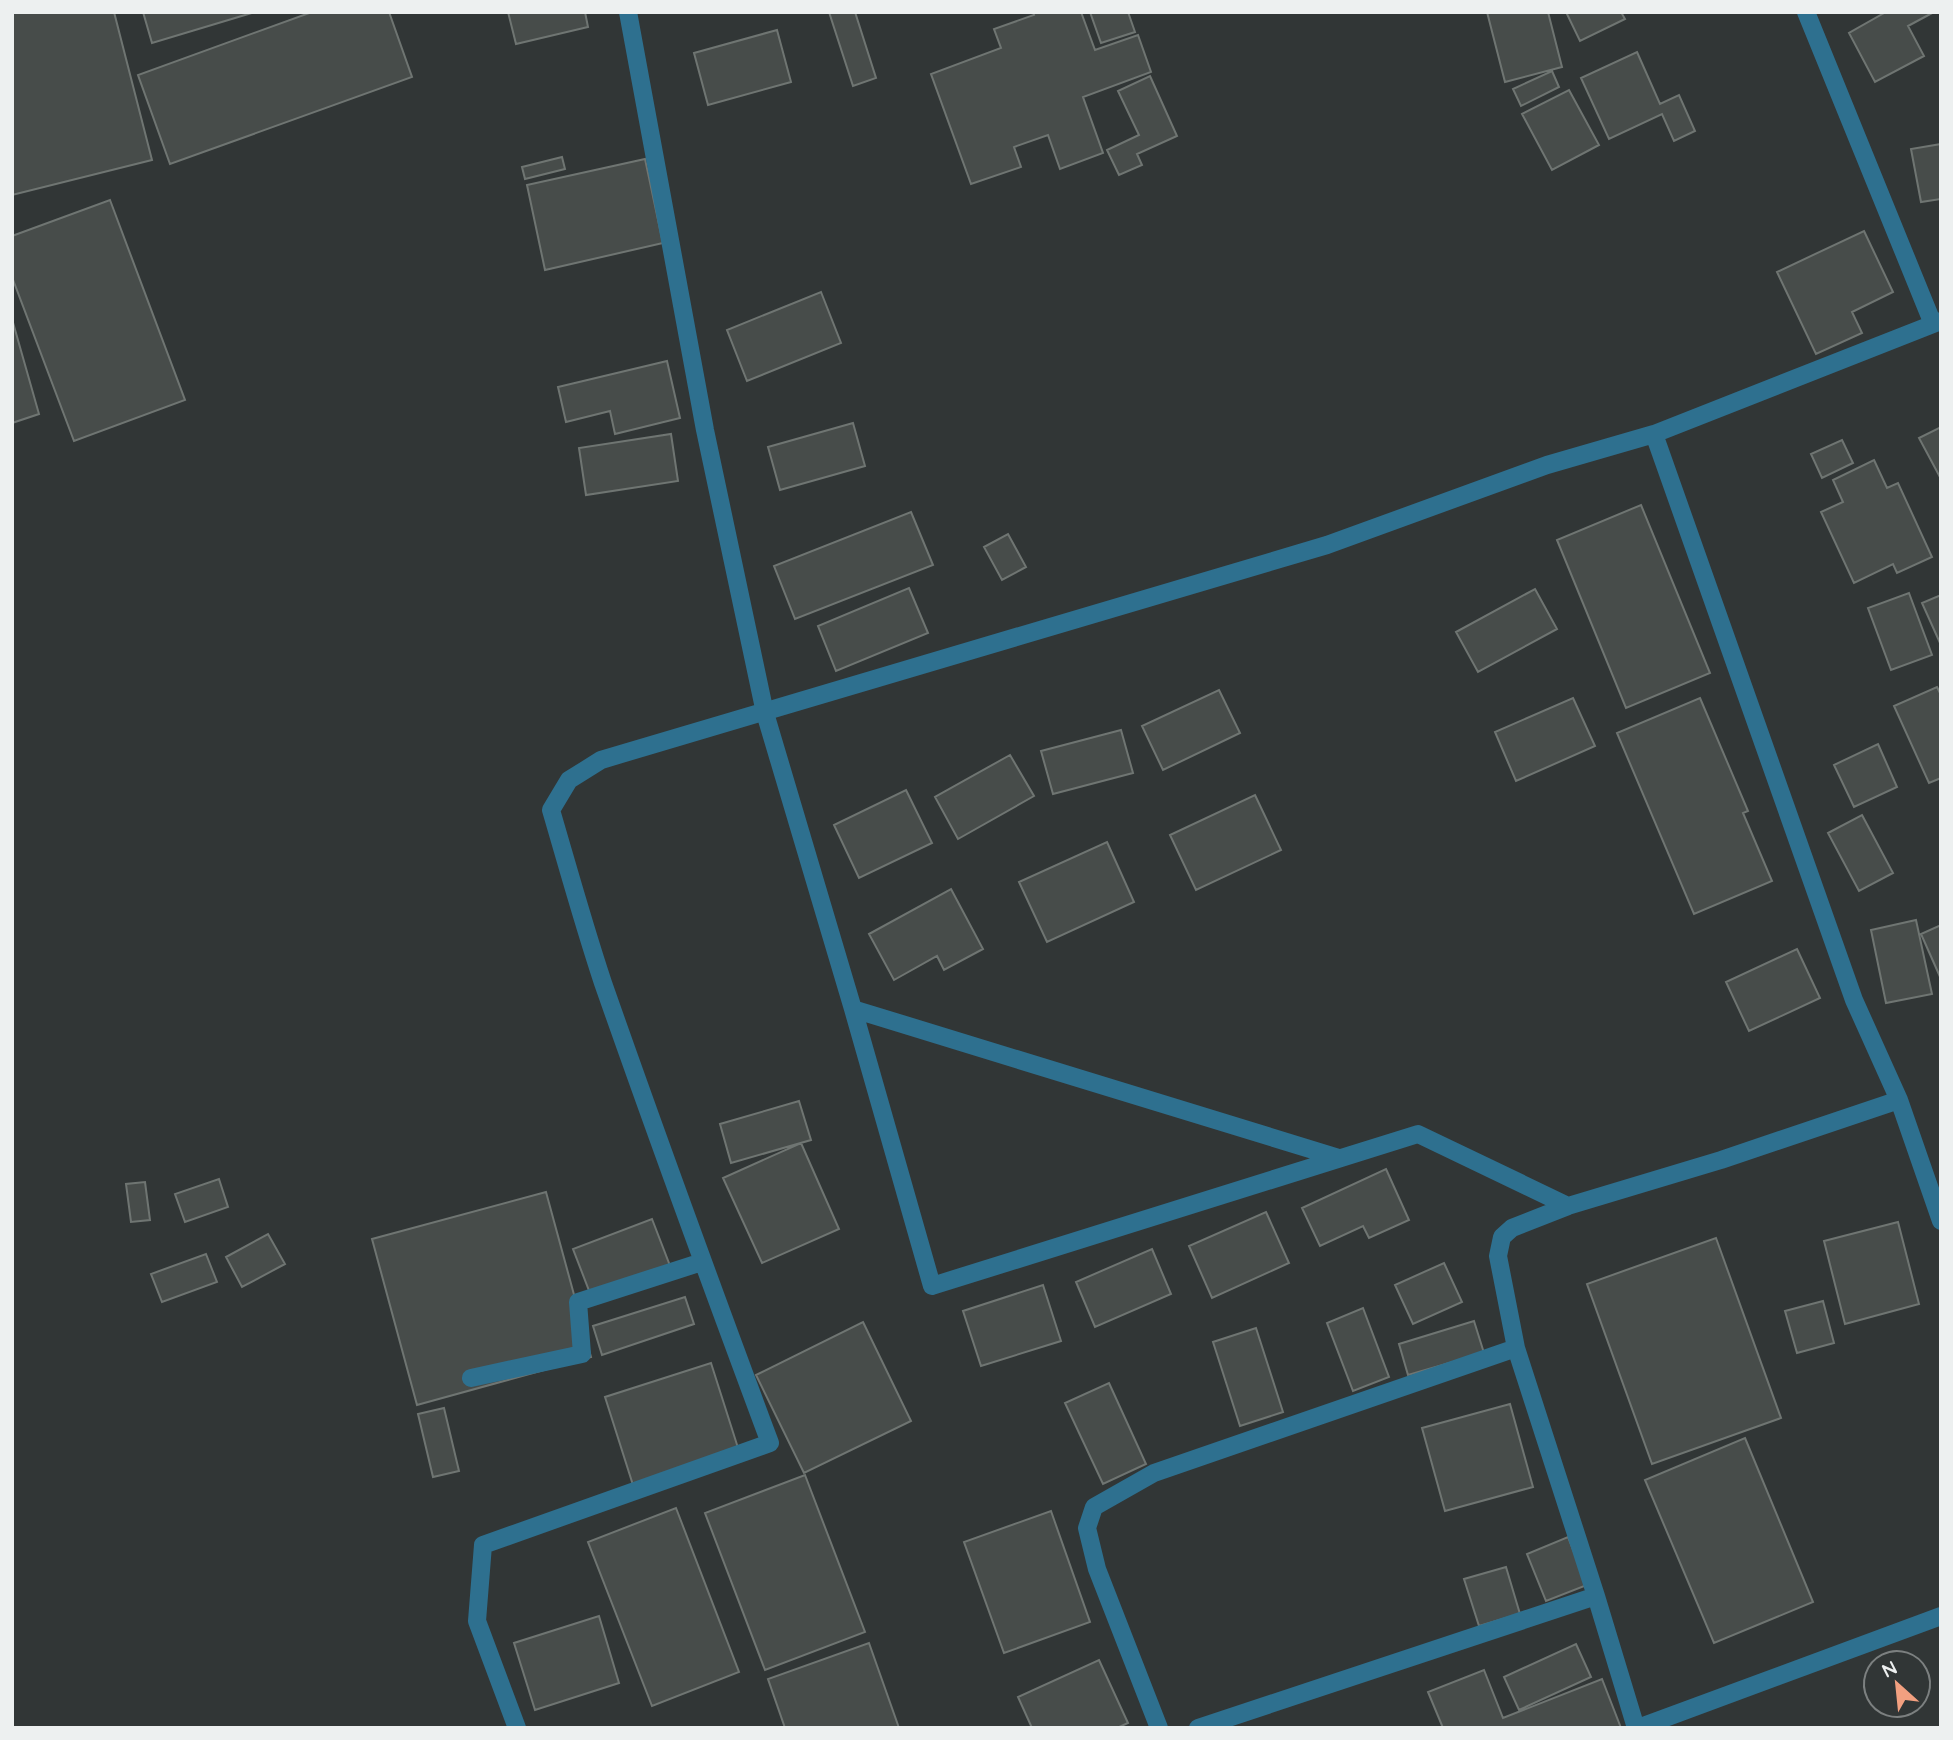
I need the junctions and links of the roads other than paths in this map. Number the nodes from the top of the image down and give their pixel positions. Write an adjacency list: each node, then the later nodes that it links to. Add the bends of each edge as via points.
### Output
1 (628, 12): 5 (street, via 705,430)
2 (1806, 12): 3 (street)
3 (1937, 323): 4 (street)
4 (1654, 434): 5 (street, via 1547,465 1327,545); 7 (street, via 1854,1000)
5 (765, 713): 6 (street); 11 (street, via 601,760 569,780 551,810 603,981)
6 (853, 1009): 8 (street); 8 (street, via 933,1286)
7 (1899, 1100): 9 (street); 10 (street)
8 (1339, 1158): 9 (street, via 1418,1134)
9 (1568, 1206): 12 (street, via 1511,1228 1502,1237 1498,1256)
10 (1941, 1221)
11 (702, 1262): 13 (street, via 578,1303 582,1354); 16 (street, via 770,1443 483,1545 477,1621)
12 (1516, 1348): 14 (street); 17 (street, via 1154,1473 1094,1507 1087,1528 1097,1569)
13 (471, 1378)
14 (1596, 1596): 18 (street); 19 (street)
15 (1941, 1616): 19 (street)
16 (517, 1728)
17 (1158, 1728)
18 (1198, 1728)
19 (1637, 1728)

